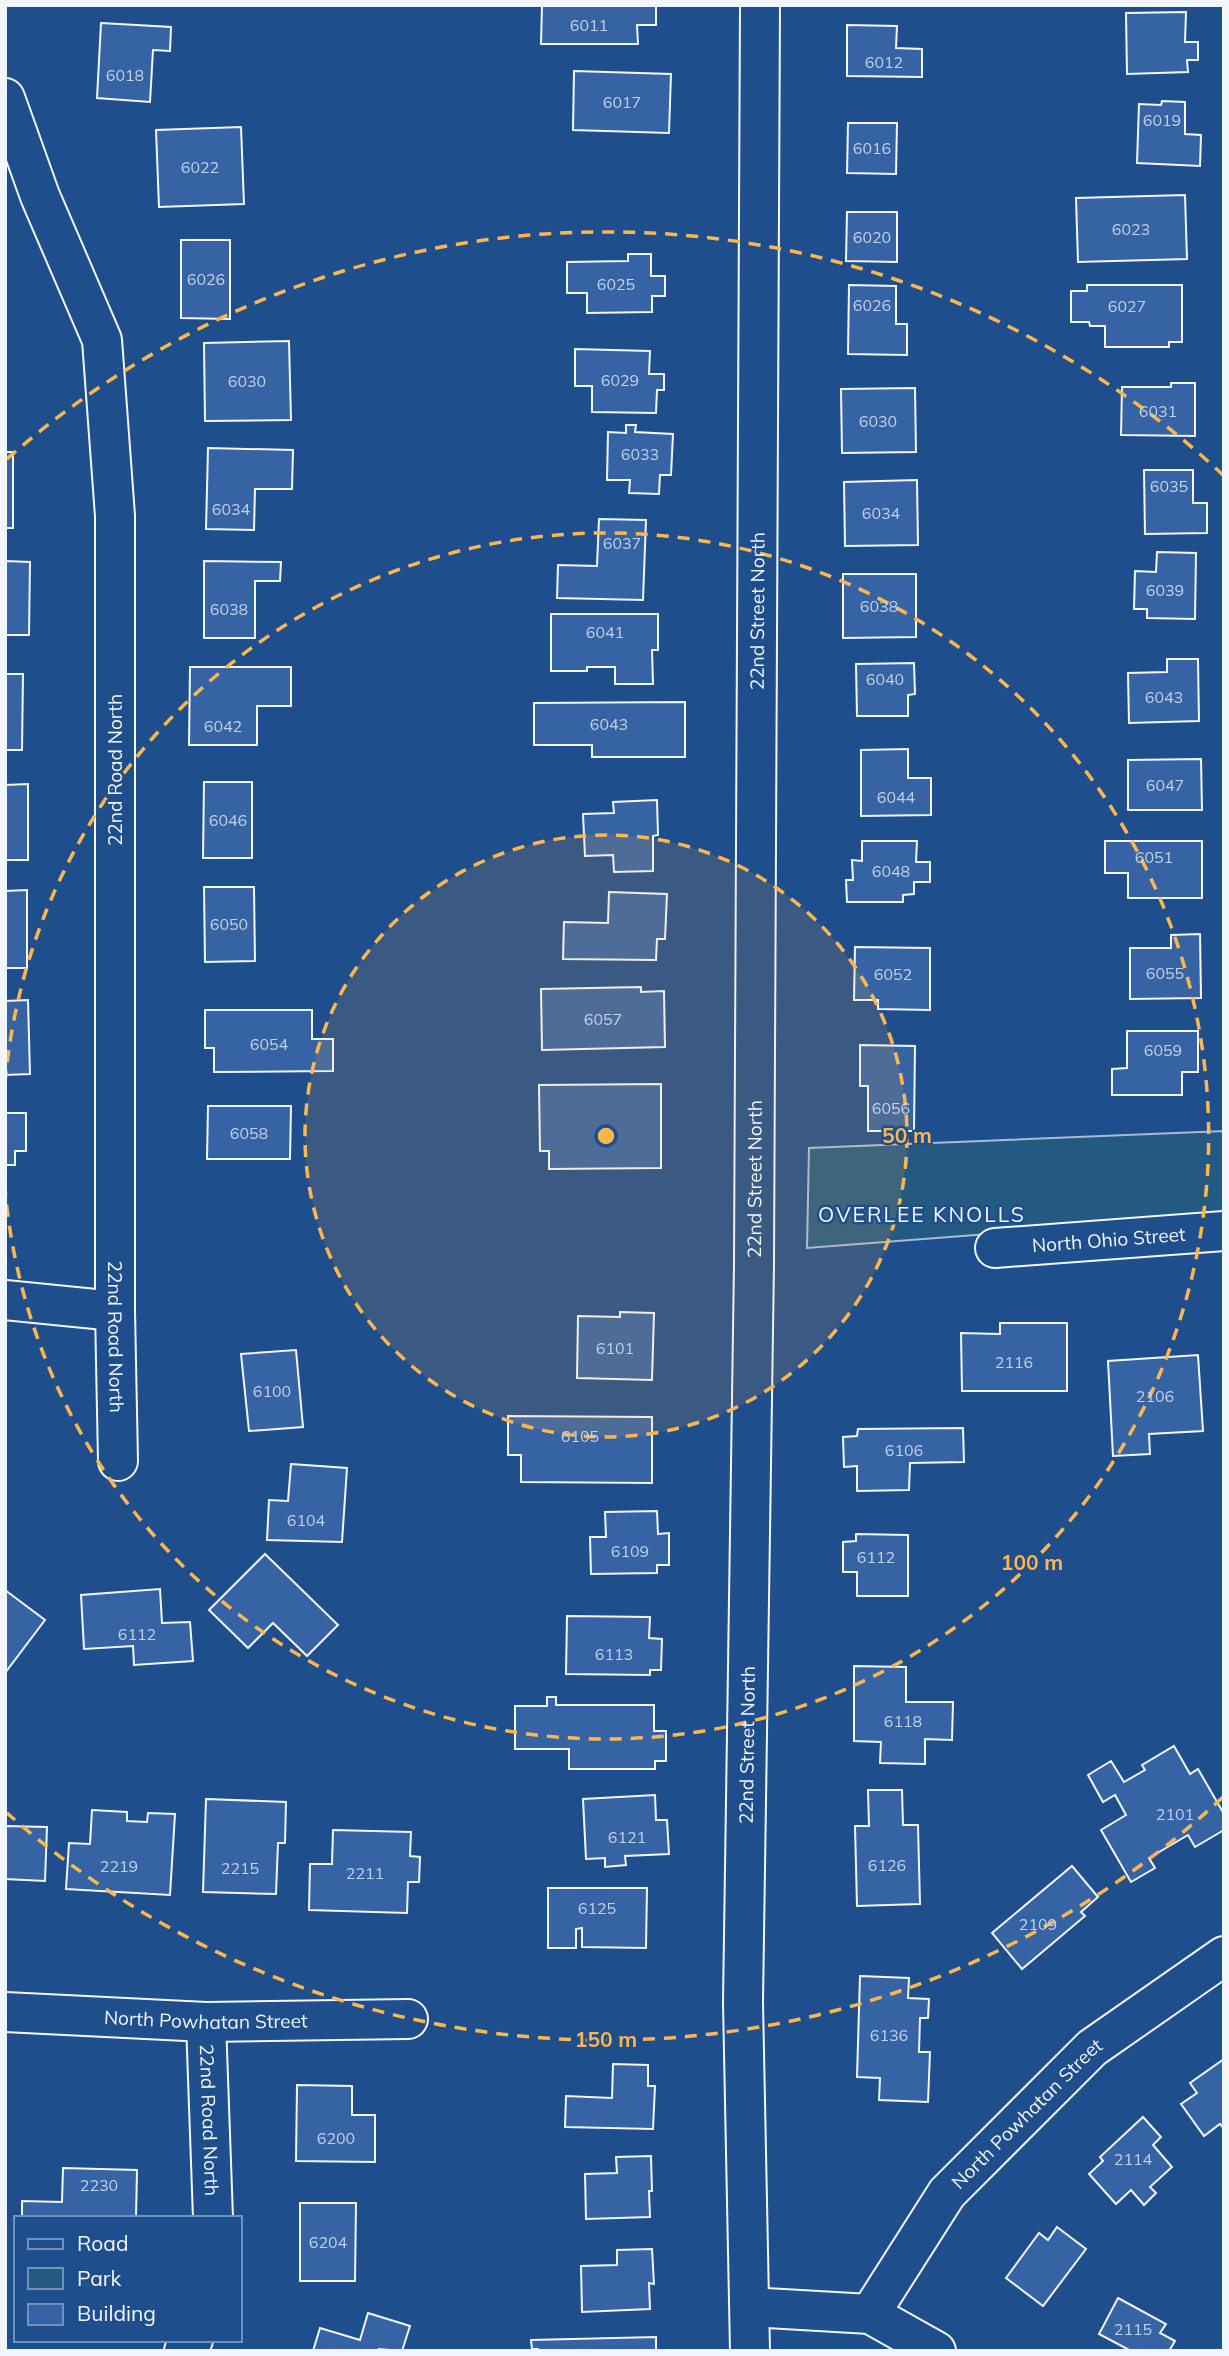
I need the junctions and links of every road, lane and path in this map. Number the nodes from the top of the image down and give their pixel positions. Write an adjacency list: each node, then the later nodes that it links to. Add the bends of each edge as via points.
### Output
1 (760, 5): 13 (street, 22nd Street North, via 754,1264 743,2001)
2 (5, 98): 6 (street, 22nd Road North, via 40,196 102,340 115,516)
3 (1224, 1231): 4 (street, North Ohio Street)
4 (995, 1248)
5 (5, 1300): 6 (street)
6 (115, 1311): 7 (street, 22nd Road North)
7 (118, 1461)
8 (1224, 1956): 14 (street, North Powhatan Street, via 1092,2048 947,2193)
9 (5, 2012): 11 (street, North Powhatan Street)
10 (408, 2018): 11 (street, North Powhatan Street)
11 (206, 2022): 12 (street, 22nd Road North)
12 (213, 2216)
13 (750, 2307): 14 (street); 15 (street, 22nd Street North)
14 (870, 2314): 16 (street)
15 (750, 2351)
16 (936, 2351)

